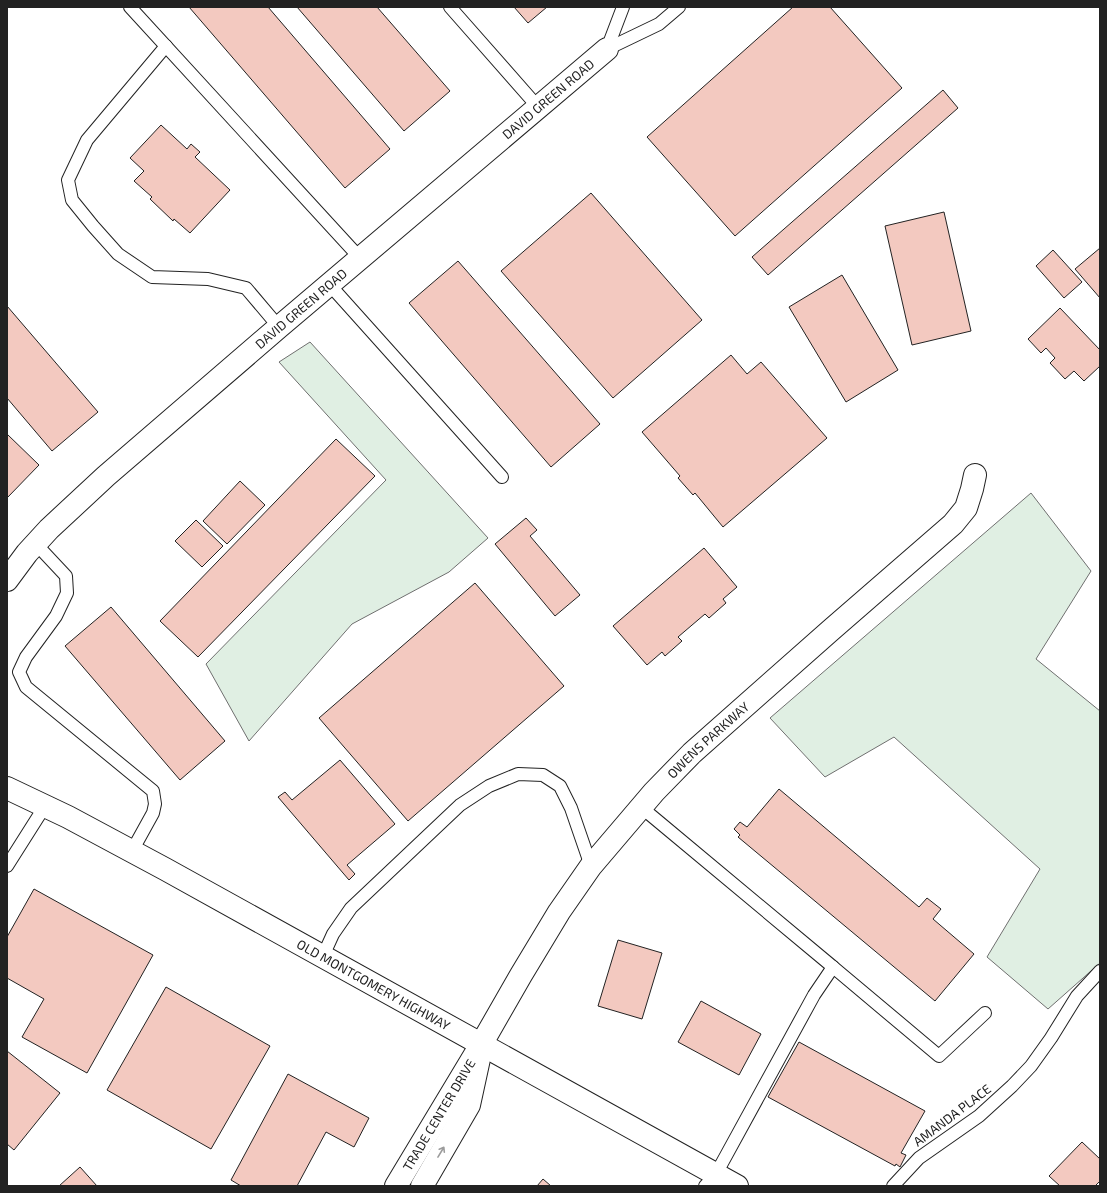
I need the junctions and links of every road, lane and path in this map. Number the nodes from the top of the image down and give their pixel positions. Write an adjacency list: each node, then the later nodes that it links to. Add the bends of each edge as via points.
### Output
1 (130, 7): 5 (lane)
2 (450, 7): 7 (lane)
3 (623, 7): 6 (lane)
4 (679, 7): 6 (lane, via 659,24)
5 (166, 46): 8 (lane); 10 (lane, via 87,140 68,180 72,200 118,254 152,277 208,279 246,288)
6 (607, 49): 7 (street, DAVID GREEN ROAD)
7 (538, 107): 8 (street, DAVID GREEN ROAD)
8 (360, 258): 9 (street, DAVID GREEN ROAD)
9 (329, 284): 10 (street, DAVID GREEN ROAD); 12 (lane)
10 (279, 326): 13 (street, DAVID GREEN ROAD, via 106,476)
11 (975, 475): 17 (street, OWENS PARKWAY, via 966,508 953,524 692,753)
12 (502, 477)
13 (36, 544): 14 (street, DAVID GREEN ROAD); 18 (lane, via 66,576 67,593 56,616 26,657 19,672 26,687 153,791 153,813)
14 (7, 580)
15 (7, 788): 16 (street, OLD MONTGOMERY HIGHWAY)
16 (45, 806): 18 (street, OLD MONTGOMERY HIGHWAY); 19 (lane)
17 (641, 808): 20 (street, OWENS PARKWAY); 22 (lane)
18 (132, 851): 21 (street, OLD MONTGOMERY HIGHWAY)
19 (7, 866)
20 (591, 866): 21 (lane, via 571,808 560,786 543,775 518,774 489,786 460,805 351,908 333,934); 25 (street, OWENS PARKWAY, via 511,992)
21 (323, 956): 25 (street, OLD MONTGOMERY HIGHWAY)
22 (833, 967): 24 (lane, via 939,1056); 26 (lane, via 814,995)
23 (1100, 971): 30 (lane, AMANDA PLACE, via 1077,996 1031,1066 1012,1086 979,1116 919,1158)
24 (986, 1013)
25 (482, 1044): 26 (street, OLD MONTGOMERY HIGHWAY); 27 (street, TRADE CENTER DRIVE); 28 (street, one-way to 25, via 469,1105)
26 (710, 1180): 29 (street, OLD MONTGOMERY HIGHWAY)
27 (396, 1186)
28 (422, 1186)
29 (737, 1186)
30 (893, 1186)

